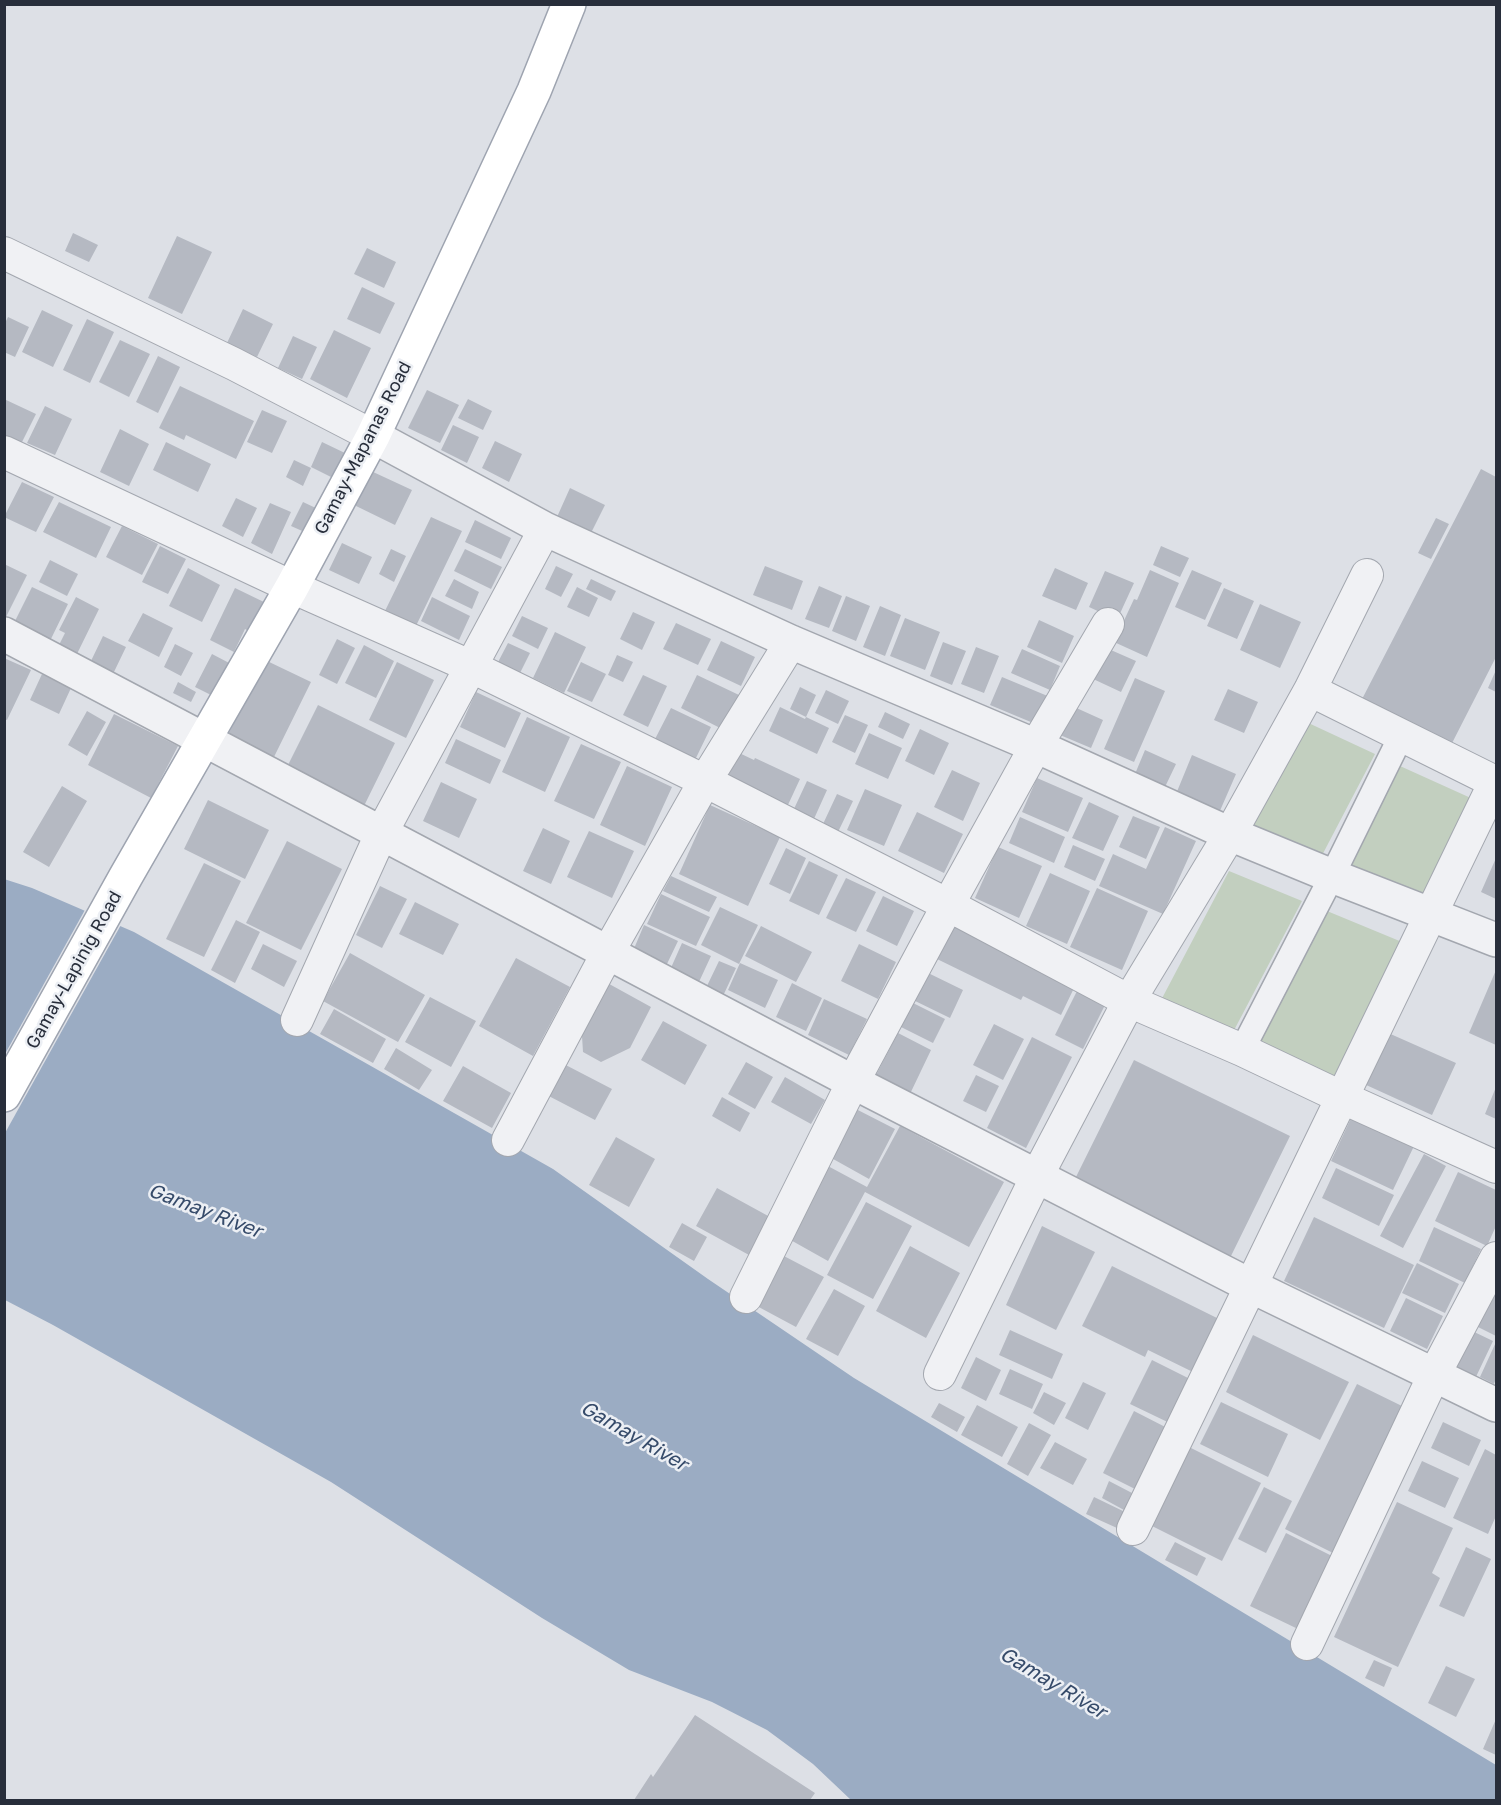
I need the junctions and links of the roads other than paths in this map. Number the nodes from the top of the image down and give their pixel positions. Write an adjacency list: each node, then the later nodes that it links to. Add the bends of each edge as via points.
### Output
1 (569, 4): 3 (main road, Gamay-Mapanas Road, via 534,91)
2 (4, 253): 3 (street)
3 (373, 436): 5 (street); 7 (main road, Gamay-Mapanas Road)
4 (4, 452): 7 (street)
5 (545, 529): 10 (street); 11 (street)
6 (1367, 575): 12 (street)
7 (292, 587): 11 (street); 14 (main road, Gamay-Mapanas Road)
8 (1108, 624): 15 (street)
9 (4, 634): 14 (street)
10 (791, 642): 15 (street); 16 (street)
11 (472, 667): 16 (street); 17 (street)
12 (1310, 690): 13 (street); 18 (street)
13 (1401, 736): 20 (street); 22 (street, via 1495,782)
14 (205, 740): 17 (street); 19 (main road, Gamay-Mapanas Road)
15 (1036, 746): 18 (street); 21 (street)
16 (705, 781): 21 (street); 24 (street)
17 (382, 832): 24 (street); 26 (street)
18 (1230, 834): 20 (street); 25 (street)
19 (126, 876): 29 (main road, Gamay-Lapinig Road)
20 (1332, 876): 22 (street); 27 (street)
21 (948, 905): 25 (street); 28 (street)
22 (1430, 915): 23 (street); 30 (street)
23 (1497, 940)
24 (607, 954): 28 (street); 31 (street)
25 (1129, 1001): 27 (street); 33 (street)
26 (297, 1020)
27 (1242, 1050): 30 (street)
28 (853, 1082): 33 (street); 36 (street)
29 (4, 1095)
30 (1341, 1097): 32 (street); 35 (street)
31 (508, 1140)
32 (1497, 1167)
33 (1037, 1176): 35 (street); 37 (street)
34 (1497, 1258): 38 (street)
35 (1251, 1286): 38 (street); 40 (street)
36 (746, 1298)
37 (940, 1374)
38 (1434, 1375): 39 (street); 41 (street)
39 (1497, 1405)
40 (1133, 1529)
41 (1307, 1644)

